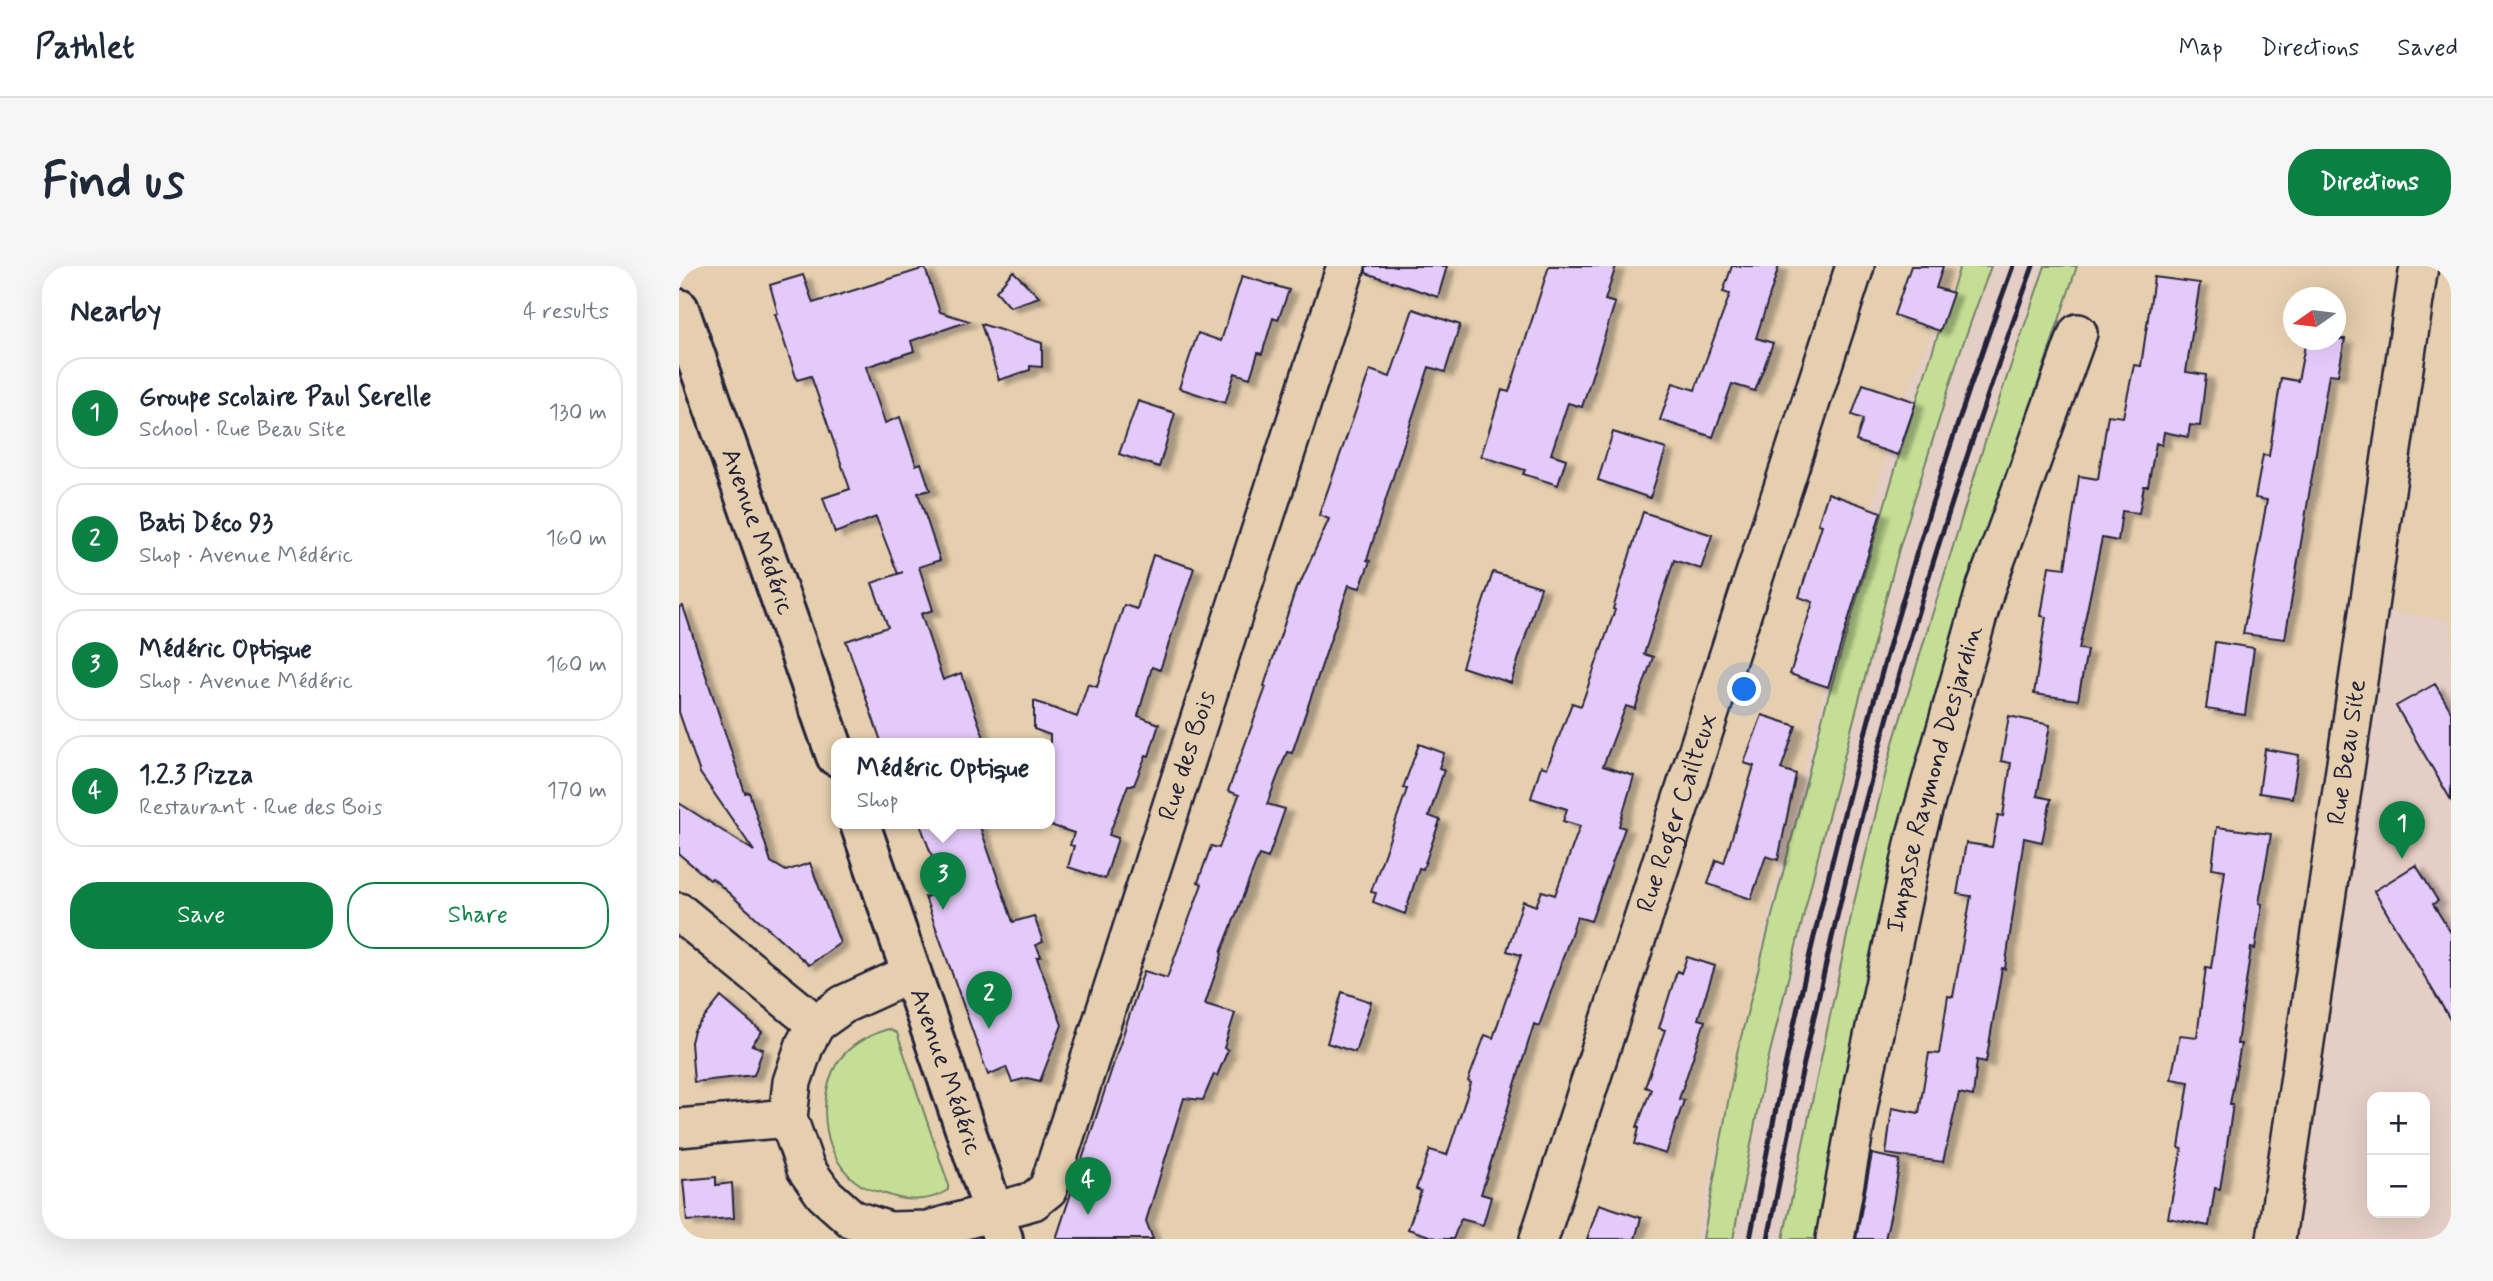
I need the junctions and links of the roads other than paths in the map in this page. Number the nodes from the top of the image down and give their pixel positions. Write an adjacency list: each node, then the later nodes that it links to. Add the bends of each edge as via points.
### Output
1 (1346, 266): 13 (street, Rue des Bois, via 1048,1189)
2 (1855, 266): 15 (street, Rue Roger Cailteux)
3 (2419, 266): 17 (street, Rue Beau Site)
4 (679, 309): 6 (main road, Avenue Médéric)
5 (2078, 333): 16 (street, Impasse Raymond Desjardin, via 1986,587 1916,835)
6 (831, 742)
7 (862, 829): 9 (main road, Avenue Médéric)
8 (679, 912): 10 (street)
9 (912, 973): 10 (street, via 844,1004); 13 (main road, Avenue Médéric)
10 (816, 1024): 11 (street, via 792,1082)
11 (788, 1118): 12 (street); 14 (street, via 806,1169)
12 (679, 1128)
13 (999, 1225): 14 (street, Rue des Bois)
14 (845, 1229)
15 (1539, 1239)
16 (1835, 1239)
17 (2276, 1239)

